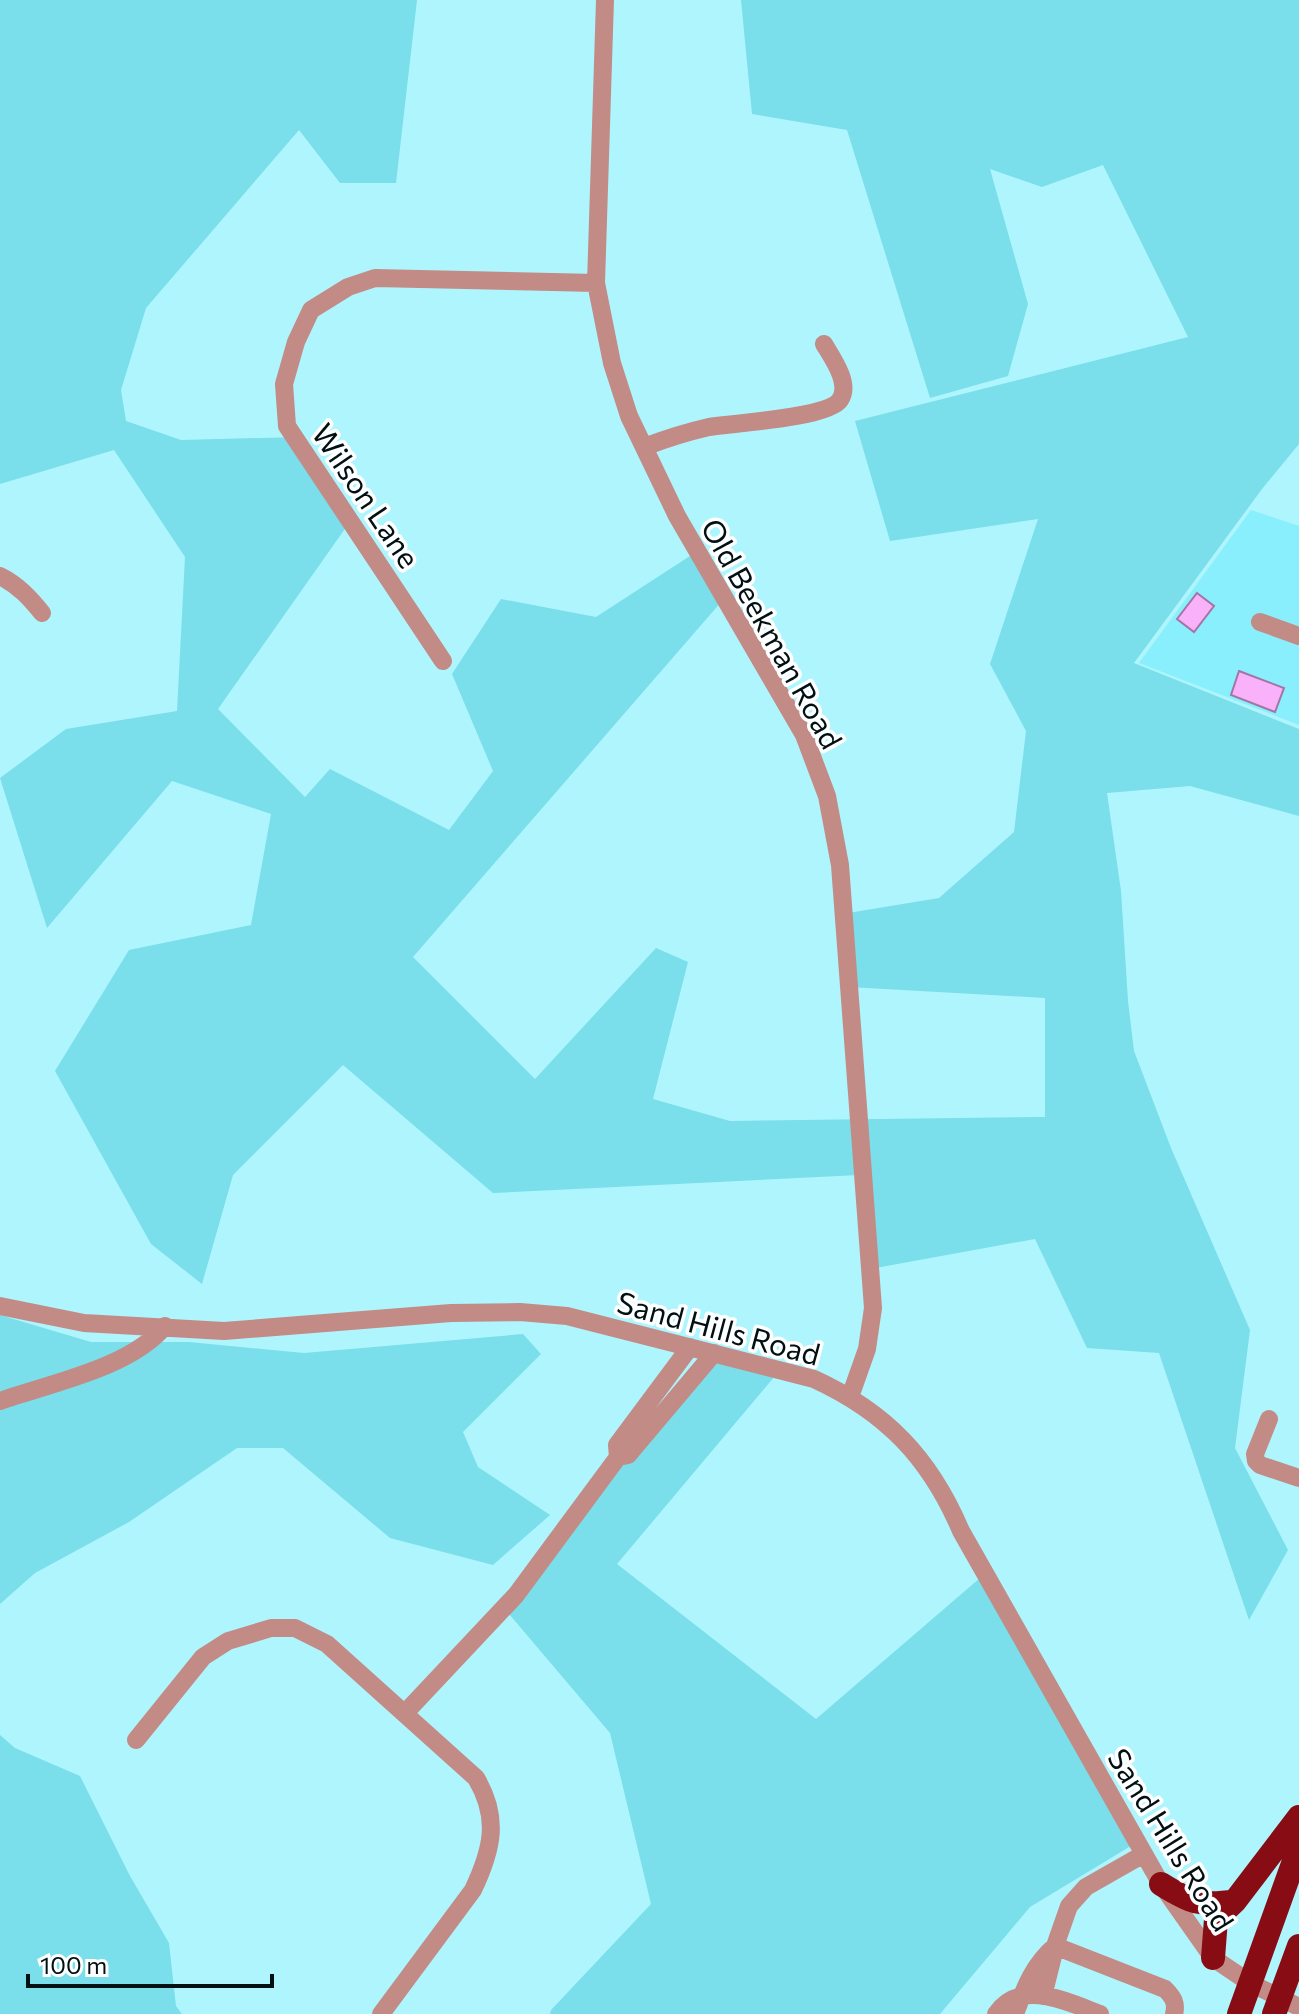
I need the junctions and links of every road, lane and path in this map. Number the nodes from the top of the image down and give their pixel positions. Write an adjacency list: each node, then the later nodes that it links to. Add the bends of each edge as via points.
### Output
1 (605, 0): 2 (street, Old Beekman Road)
2 (596, 283): 4 (street, Old Beekman Road, via 612,363); 9 (street, Wilson Lane, via 375,278 348,287 311,310 296,342 284,384 287,426)
3 (824, 344): 4 (street, via 844,386 834,406 709,427)
4 (644, 447): 14 (street, Old Beekman Road, via 804,735 827,796 840,865 873,1308 867,1349)
5 (0, 576): 6 (street)
6 (42, 613)
7 (1260, 622): 8 (street)
8 (1299, 636)
9 (443, 661)
10 (0, 1306): 11 (street, Sand Hills Road, via 84,1323)
11 (165, 1326): 12 (street, Sand Hills Road, via 224,1331 520,1312 567,1316); 15 (street, via 155,1339 113,1363)
12 (690, 1347): 13 (street, Sand Hills Road); 17 (street, via 617,1445)
13 (714, 1353): 14 (street, Sand Hills Road, via 814,1379); 17 (street, via 628,1455)
14 (850, 1397): 23 (street, Sand Hills Road, via 904,1439 937,1481)
15 (0, 1401)
16 (1269, 1419): 18 (street, via 1256,1461)
17 (618, 1457): 19 (street, via 516,1595)
18 (1299, 1478)
19 (405, 1713): 20 (street, via 327,1644 295,1628 271,1628 228,1641 203,1657); 33 (street, via 476,1778 490,1808 491,1840 473,1890)
20 (136, 1740)
21 (1299, 1817): 25 (highway)
22 (1299, 1847): 29 (highway)
23 (1144, 1854): 24 (street, Sand Hills Road); 26 (street, via 1086,1887 1069,1906)
24 (1161, 1884): 25 (highway, via 1189,1901); 28 (street, Sand Hills Road)
25 (1235, 1901): 28 (highway, via 1216,1919)
26 (1055, 1946): 30 (street, via 1041,1958); 31 (street); 37 (street, via 1165,1989 1173,1997)
27 (1299, 1946): 32 (highway)
28 (1213, 1958): 29 (street, Sand Hills Road)
29 (1250, 1983): 32 (street, Sand Hills Road); 38 (highway)
30 (1022, 1994): 31 (street); 34 (street, via 1004,2001); 35 (street)
31 (1043, 1996): 36 (street)
32 (1285, 2006)
33 (381, 2014)
34 (996, 2014)
35 (1015, 2014)
36 (1100, 2014)
37 (1174, 2014)
38 (1239, 2014)

